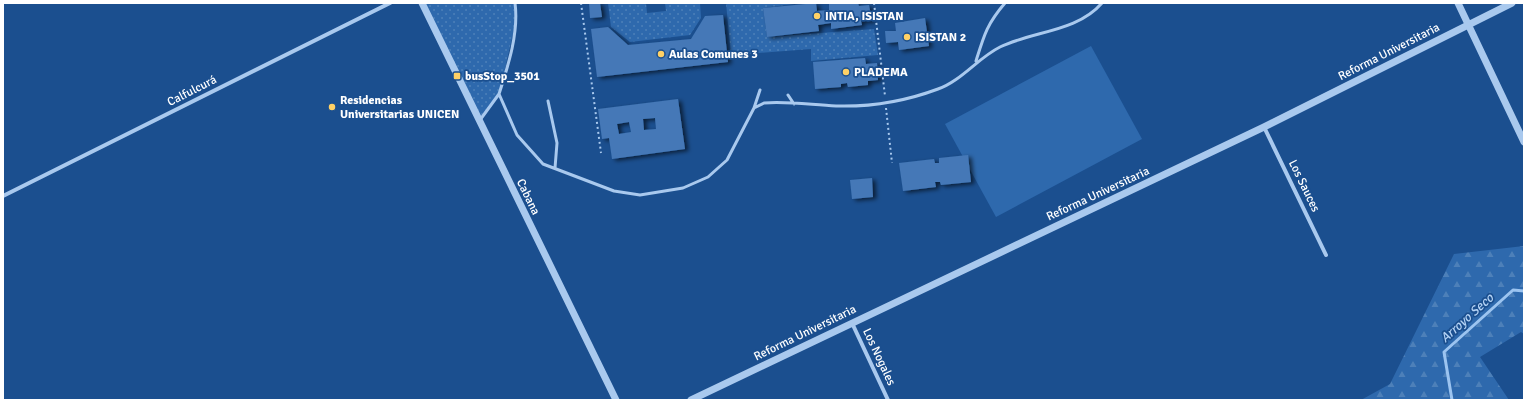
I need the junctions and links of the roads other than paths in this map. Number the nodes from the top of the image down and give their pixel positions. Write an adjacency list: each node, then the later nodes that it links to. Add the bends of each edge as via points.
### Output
1 (390, 3): 20 (street, Calfulcurá)
2 (422, 3): 16 (street, Cabana)
3 (515, 3): 11 (lane, via 517,17)
4 (1005, 3): 9 (lane, via 985,30)
5 (1102, 3): 9 (lane, via 1094,13 1075,22 1001,46)
6 (1458, 3): 8 (street)
7 (1512, 3): 8 (street, Reforma Universitaria)
8 (1469, 25): 17 (street, Reforma Universitaria); 18 (street)
9 (976, 62): 14 (lane, via 939,89 886,103 839,106)
10 (760, 90): 15 (lane)
11 (499, 94): 16 (lane); 19 (lane, via 517,135 543,164)
12 (788, 95): 14 (lane)
13 (548, 101): 19 (lane, via 557,142)
14 (794, 104): 15 (lane, via 764,103)
15 (754, 108): 19 (lane, via 727,160 708,177 684,188 640,195 614,191)
16 (479, 122): 23 (street, Cabana)
17 (1264, 127): 21 (street, Los Sauces); 22 (street, Reforma Universitaria)
18 (1524, 142)
19 (555, 168)
20 (3, 196)
21 (1326, 255)
22 (852, 323): 24 (street, Reforma Universitaria); 25 (street, Los Nogales)
23 (616, 400)
24 (691, 400)
25 (888, 400)

